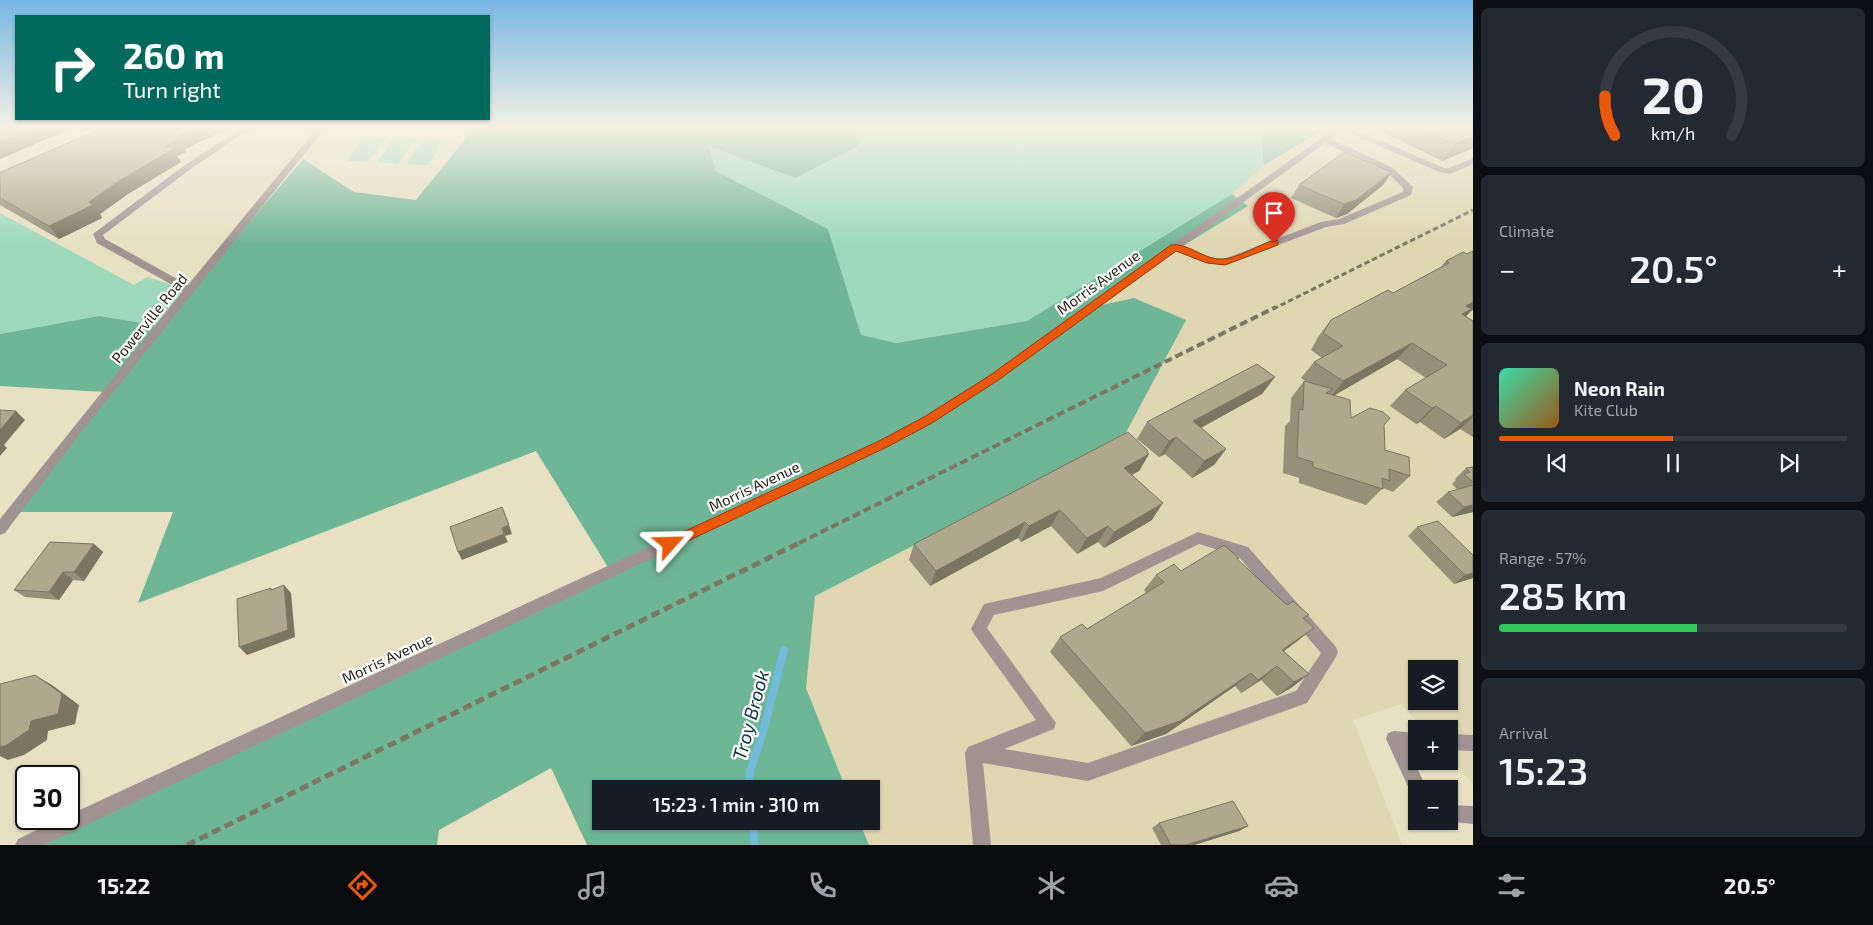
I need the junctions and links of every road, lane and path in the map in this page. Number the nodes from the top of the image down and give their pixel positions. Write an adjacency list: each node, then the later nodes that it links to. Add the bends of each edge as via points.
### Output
1 (189, 166): 8 (street, via 98,234 101,241)
2 (290, 166): 8 (street, Powerville Road)
3 (1287, 166): 7 (street, Morris Avenue)
4 (1382, 166): 7 (street, via 1408,187 1408,194 1340,222 1324,224 1225,262 1210,261)
5 (1434, 166): 6 (street, via 1442,170)
6 (1459, 166)
7 (1175, 247): 19 (street, Morris Avenue, via 993,378 928,420 883,444)
8 (190, 290): 9 (street, Powerville Road)
9 (5, 515): 10 (street, Powerville Road)
10 (0, 529)
11 (1408, 740): 15 (street, via 1394,739)
12 (1458, 742): 13 (street)
13 (1473, 743)
14 (974, 753): 14 (street, via 1048,723 979,629 989,610 1103,584 1198,538 1243,551 1330,652 1301,697 1088,772); 18 (street)
15 (1408, 768)
16 (1458, 814): 17 (street)
17 (1473, 815)
18 (982, 844)
19 (24, 845)

